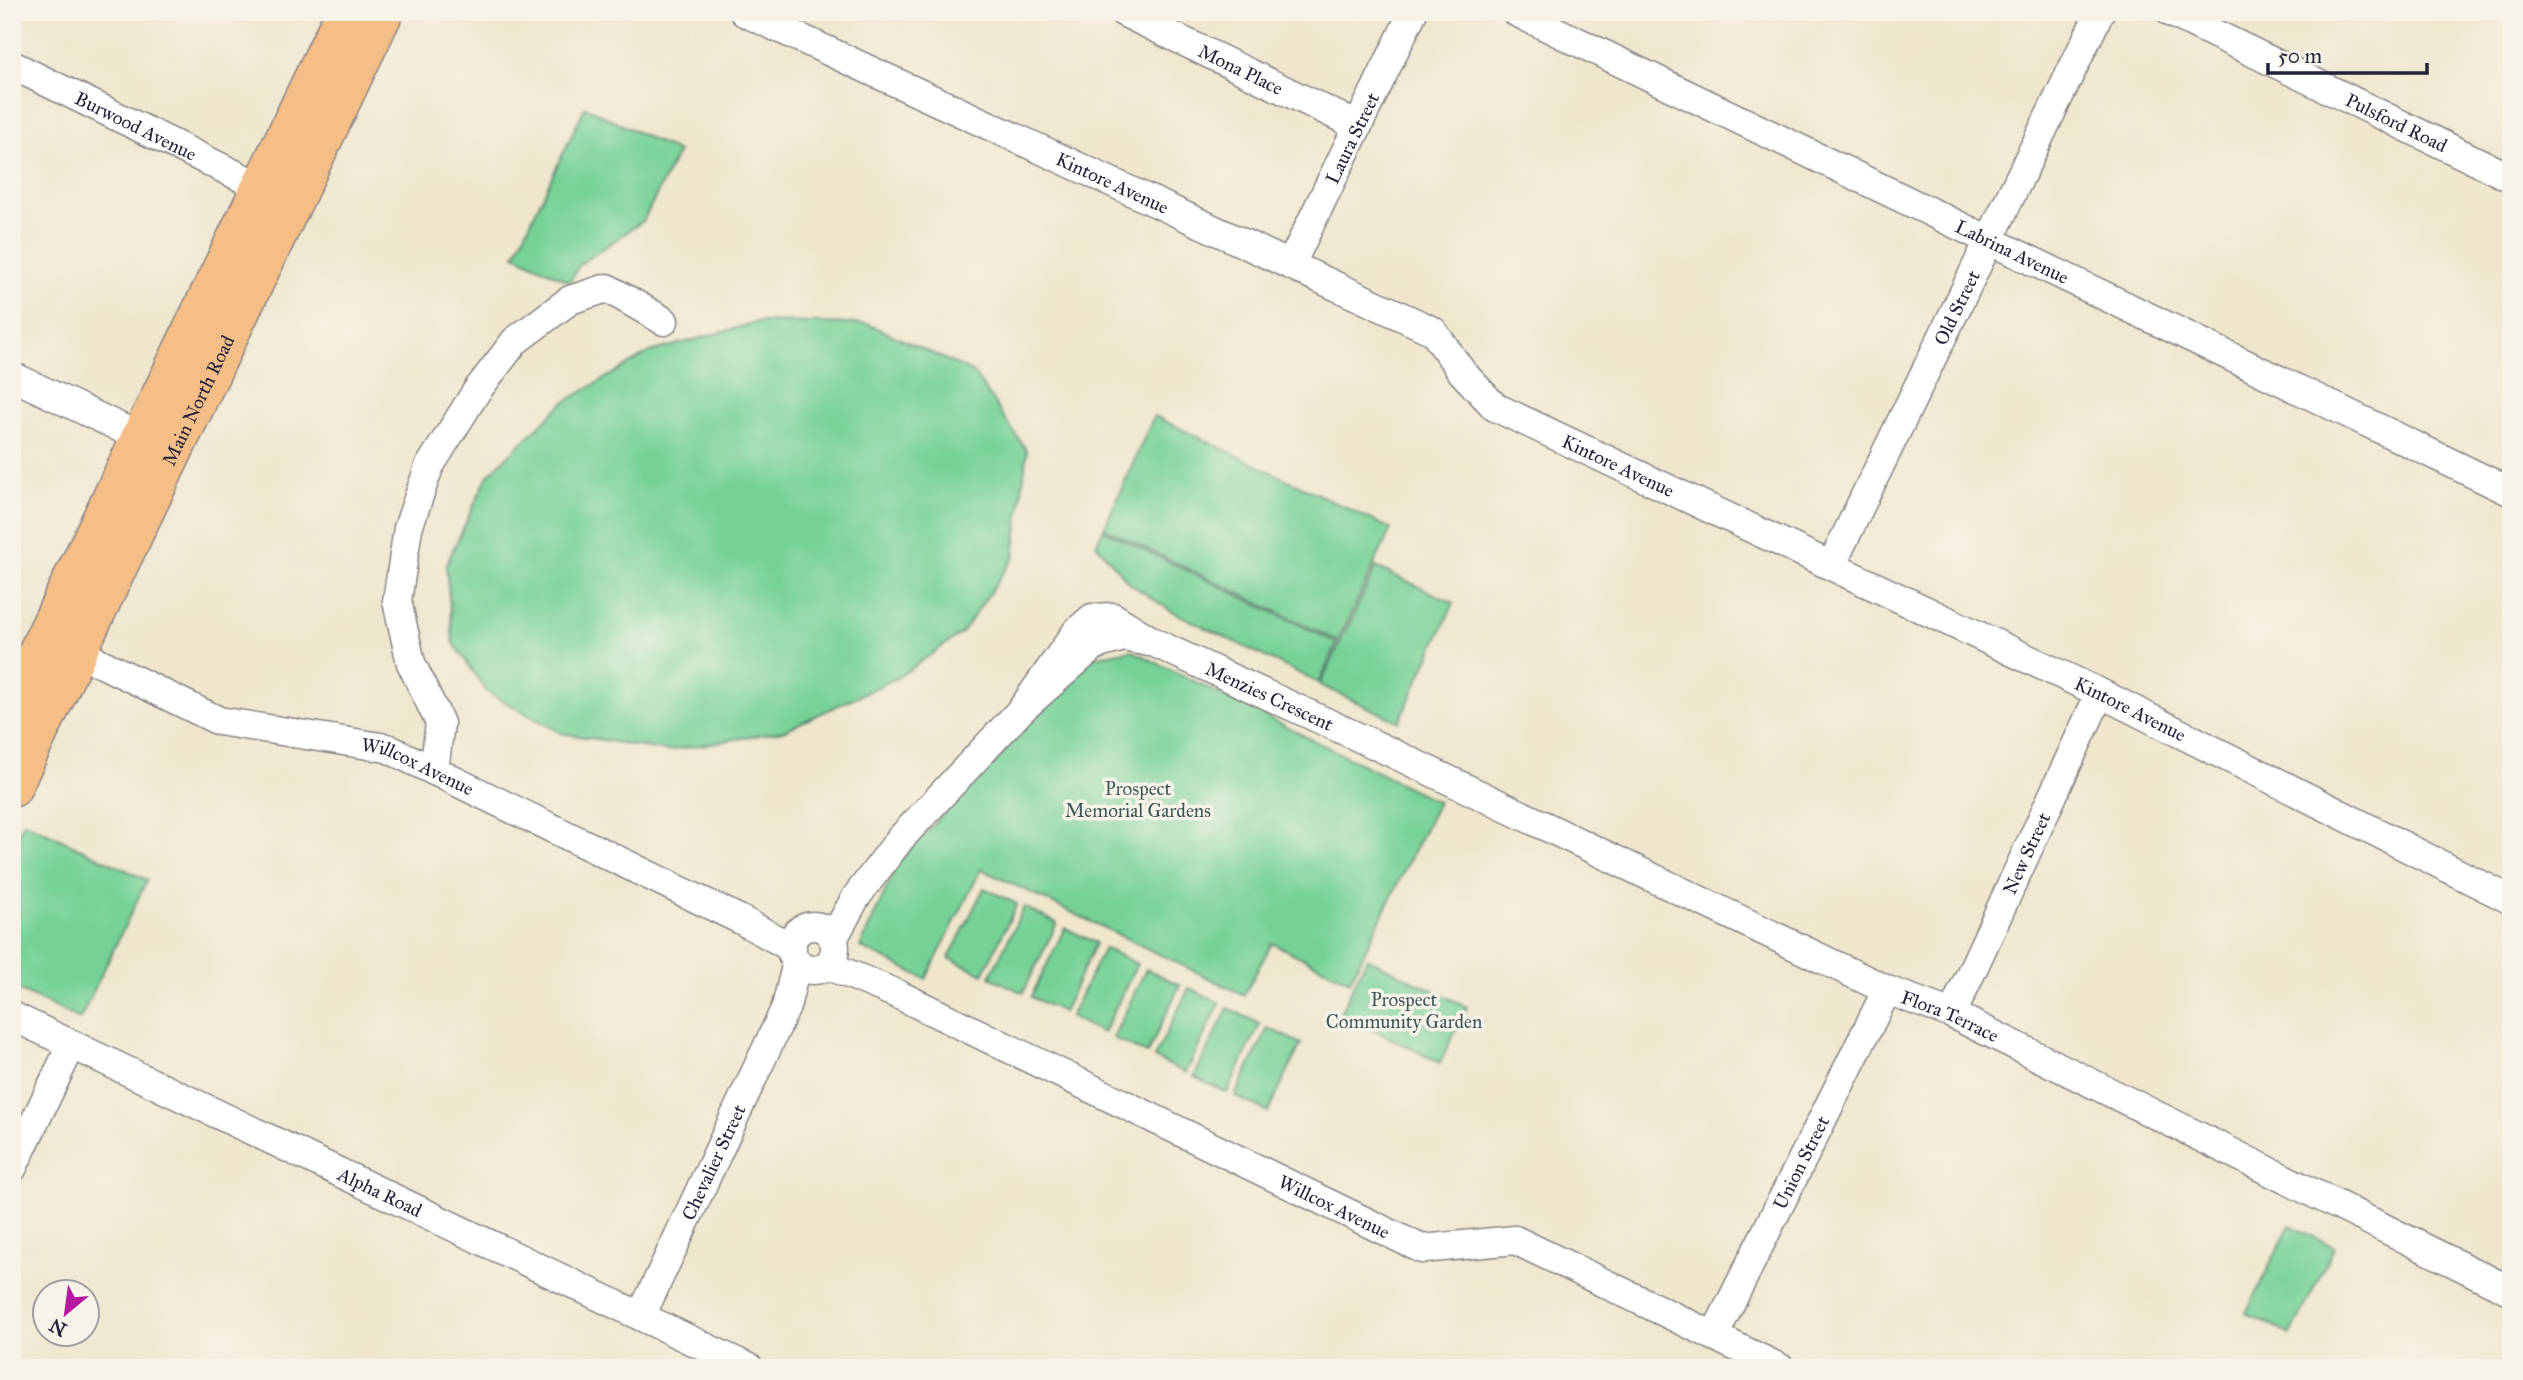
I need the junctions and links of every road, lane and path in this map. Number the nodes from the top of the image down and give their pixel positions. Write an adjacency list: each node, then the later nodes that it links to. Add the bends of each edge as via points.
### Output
1 (345, 12): 12 (highway, Main North Road)
2 (384, 12): 12 (highway, Main North Road)
3 (744, 12): 14 (street, Kintore Avenue)
4 (1123, 12): 10 (street, Mona Place)
5 (1413, 12): 10 (street, Laura Street)
6 (1516, 12): 13 (street, Labrina Avenue)
7 (2100, 12): 13 (street, Old Street)
8 (2170, 12): 11 (street, Pulsford Road)
9 (12, 65): 12 (street, Burwood Avenue)
10 (1358, 126): 14 (street, Laura Street)
11 (2511, 178)
12 (277, 194): 17 (highway, Main North Road); 20 (highway, Main North Road)
13 (1988, 242): 18 (street, Labrina Avenue); 19 (street, Old Street)
14 (1291, 264): 19 (street, Kintore Avenue, via 1433,331 1495,407)
15 (664, 321): 24 (street, via 607,288 570,300 515,341 429,467 408,528 397,601 411,663 440,723)
16 (12, 376): 17 (street)
17 (142, 438): 22 (highway, Main North Road)
18 (2511, 492)
19 (1832, 564): 21 (street, Kintore Avenue)
20 (78, 652): 22 (highway, Main North Road); 24 (street, Willcox Avenue, via 219,721 387,748)
21 (2100, 693): 26 (street, Kintore Avenue); 29 (street, New Street)
22 (23, 712): 25 (highway, Main North Road)
23 (1384, 749): 27 (street, Menzies Crescent, via 1155,643 1124,637 1095,645 1022,709 900,839); 28 (street, Flora Terrace)
24 (434, 771): 27 (street, Willcox Avenue, via 743,921)
25 (12, 788)
26 (2511, 900)
27 (814, 948): 34 (street, Chevalier Street); 35 (street, Willcox Avenue, via 897,993 1422,1249 1515,1240)
28 (1887, 990): 29 (street, Flora Terrace); 35 (street, Union Street)
29 (1952, 1014): 33 (street, Flora Terrace)
30 (12, 1016): 31 (street, Alpha Road)
31 (72, 1044): 32 (street); 34 (street, Alpha Road)
32 (12, 1169)
33 (2511, 1291)
34 (640, 1316): 36 (street, Alpha Road)
35 (1714, 1336): 37 (street, Willcox Avenue)
36 (748, 1368)
37 (1780, 1368)

